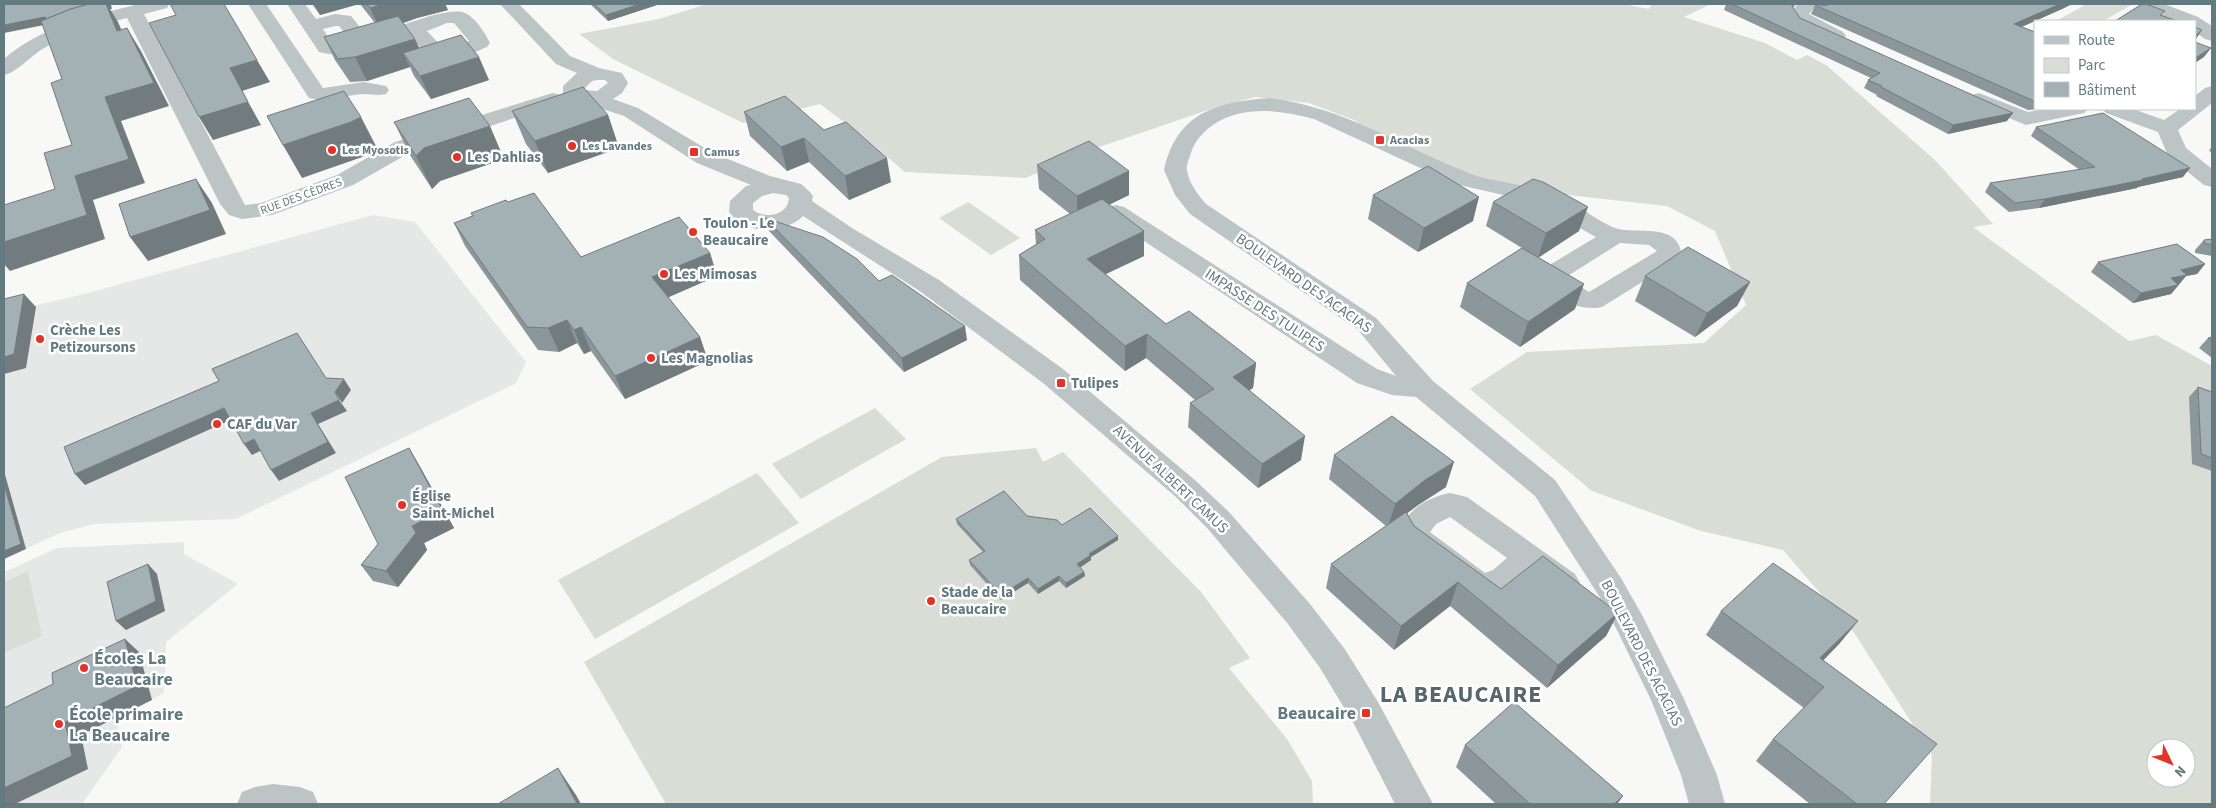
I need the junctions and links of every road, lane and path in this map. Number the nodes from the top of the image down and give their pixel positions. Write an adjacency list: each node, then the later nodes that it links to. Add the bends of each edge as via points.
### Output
1 (160, 4): 7 (street)
2 (257, 4): 19 (street, via 316,94 365,88)
3 (296, 4): 10 (street)
4 (509, 4): 15 (street)
5 (1808, 4): 14 (street, via 1799,14 1804,21)
6 (2148, 4): 8 (street)
7 (133, 11): 16 (street, via 55,36 20,55); 20 (street, RUE DES CÈDRES, via 229,199 242,212 264,210 345,180 403,147)
8 (2188, 20)
9 (2196, 24): 12 (street)
10 (311, 26): 13 (street, via 344,20); 13 (street, via 328,49 339,50)
11 (414, 28): 13 (street)
12 (2212, 35)
13 (363, 43)
14 (1854, 44)
15 (566, 62): 17 (street); 20 (street)
16 (4, 69)
17 (596, 74): 18 (street, via 617,79); 20 (street)
18 (616, 87): 20 (street, via 610,93); 27 (street)
19 (379, 90)
20 (580, 91): 27 (street)
21 (2212, 92): 23 (street)
22 (1965, 93): 24 (street, via 2026,119)
23 (2196, 106)
24 (2073, 110)
25 (2116, 110): 28 (street)
26 (2191, 110): 28 (street)
27 (631, 112): 29 (street)
28 (2167, 128): 30 (street, via 2176,151)
29 (705, 158): 31 (street); 32 (street)
30 (2212, 180)
31 (782, 186): 32 (street, via 754,191); 33 (street, via 802,197)
32 (740, 206): 33 (street, via 745,217 770,222)
33 (795, 211): 39 (street, AVENUE ALBERT CAMUS, via 801,220 844,233 930,286 1053,376 1186,489 1218,520 1299,614 1332,658 1366,713)
34 (1116, 212): 36 (street, IMPASSE DES TULIPES, via 1172,252 1367,376 1392,385)
35 (1613, 237): 36 (street, BOULEVARD DES ACACIAS, via 1544,199 1471,182 1418,160 1337,119 1305,110 1241,105 1194,128 1183,139 1174,170 1191,202 1366,324 1382,337)
36 (1422, 388): 38 (street, BOULEVARD DES ACACIAS, via 1545,488)
37 (1528, 558): 38 (street, via 1582,596 1605,603)
38 (1618, 602): 42 (street, BOULEVARD DES ACACIAS, via 1667,699)
39 (1412, 803)
40 (255, 804): 41 (street, via 274,801)
41 (300, 804)
42 (1707, 804)

